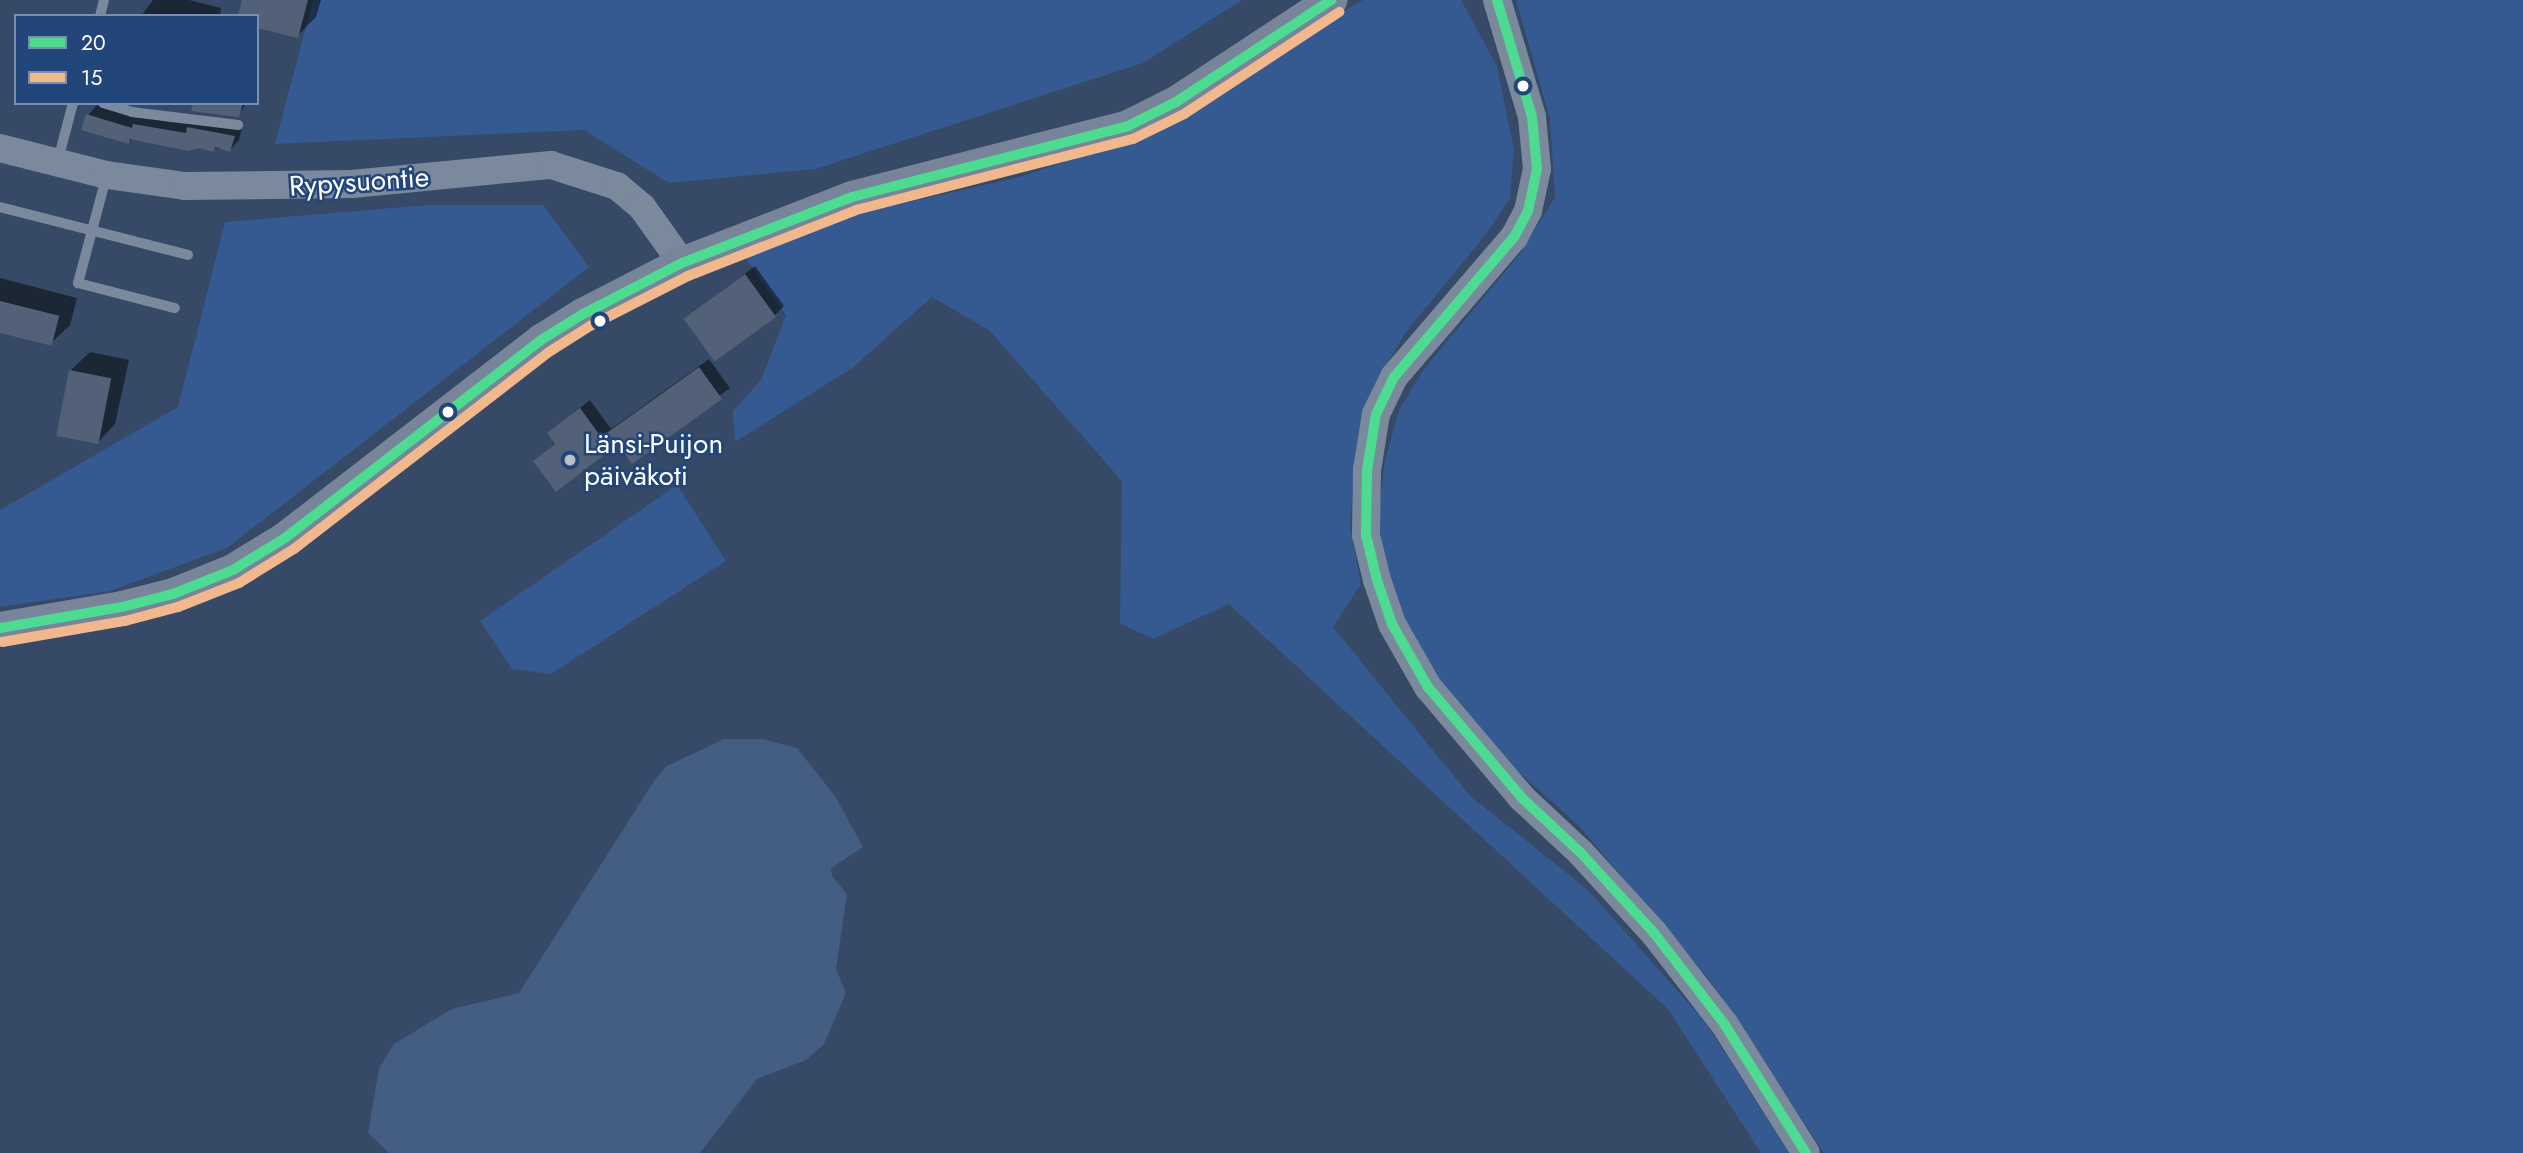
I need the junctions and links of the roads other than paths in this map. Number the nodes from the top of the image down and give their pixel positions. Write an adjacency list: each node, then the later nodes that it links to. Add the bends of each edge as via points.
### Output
1 (1331, 0): 12 (main road, via 1176,102 1128,127 852,197)
2 (1497, 0): 15 (street, via 1532,117 1537,169 1528,211 1514,237 1394,377 1376,414 1367,470 1366,535 1377,580 1392,624 1428,687 1522,798 1580,852 1654,933 1725,1025)
3 (73, 105): 7 (lane)
4 (109, 105): 5 (lane)
5 (238, 125)
6 (0, 148): 7 (street, Rypysuontie)
7 (57, 163): 8 (street, Rypysuontie)
8 (107, 175): 10 (lane); 12 (street, Rypysuontie, via 185,186 268,188 551,165 617,186 642,207)
9 (0, 207): 10 (lane)
10 (92, 231): 11 (lane); 13 (lane, via 78,283)
11 (188, 255)
12 (682, 263): 14 (main road, via 541,340 285,538 233,569 173,594 122,607)
13 (175, 308)
14 (0, 628)
15 (1806, 1153)

